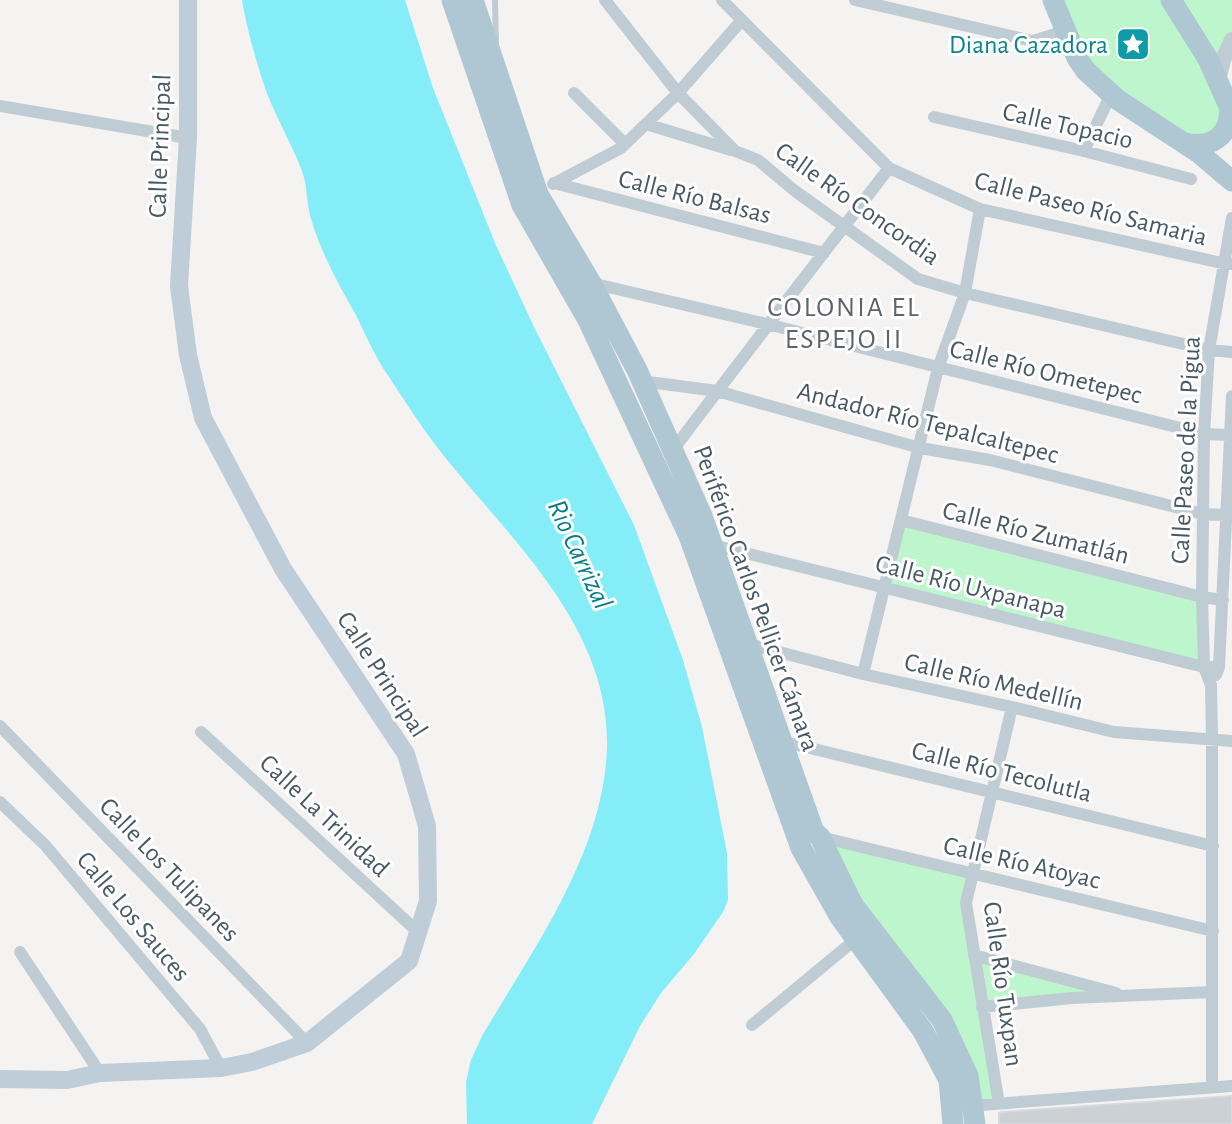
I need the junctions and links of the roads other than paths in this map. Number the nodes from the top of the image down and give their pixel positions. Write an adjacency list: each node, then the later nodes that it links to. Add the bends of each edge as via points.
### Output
1 (188, 0): 22 (main road, Calle Principal)
2 (452, 0): 75 (main road, Periférico Carlos Pellicer Cámara, via 522,205 588,320 689,536 801,848)
3 (473, 0): 13 (main road, Periférico Carlos Pellicer Cámara)
4 (495, 0): 13 (lane)
5 (605, 0): 16 (street, Calle Río Concordia)
6 (722, 0): 10 (street, Calle Paseo Río Samaria)
7 (855, 0): 11 (street, via 1033,41)
8 (1053, 0): 11 (main road)
9 (1171, 0): 14 (main road)
10 (741, 21): 16 (street); 27 (street, Calle Paseo Río Samaria)
11 (1065, 31): 17 (main road, via 1080,64)
12 (1232, 40): 14 (street)
13 (497, 72): 31 (main road, Periférico Carlos Pellicer Cámara)
14 (1216, 75): 19 (main road)
15 (574, 93): 24 (street)
16 (678, 93): 21 (street); 25 (street, Calle Río Concordia)
17 (1111, 94): 23 (main road); 26 (street)
18 (0, 106): 22 (street)
19 (1231, 110): 23 (main road, via 1219,139 1203,145)
20 (934, 117): 26 (street, Calle Topacio)
21 (646, 124): 24 (street); 25 (street)
22 (188, 138): 74 (main road, Calle Principal, via 179,286 203,418 283,569 406,754 427,826 428,901)
23 (1185, 143): 29 (main road)
24 (625, 145): 31 (street)
25 (735, 151): 34 (street, Calle Río Concordia, via 758,160)
26 (1084, 151): 28 (street, Calle Topacio)
27 (889, 167): 32 (street, Calle Paseo Río Samaria); 34 (street)
28 (1191, 179)
29 (1232, 181): 30 (street)
30 (1232, 188)
31 (547, 189): 35 (street, Calle Río Balsas); 37 (main road, Periférico Carlos Pellicer Cámara)
32 (981, 209): 36 (street, Calle Paseo Río Samaria); 38 (street)
33 (1232, 218): 36 (street, Calle Paseo de la Pigua)
34 (844, 226): 35 (street); 38 (street, Calle Río Concordia, via 918,279)
35 (824, 253): 39 (street)
36 (1229, 264): 40 (street, Calle Paseo de la Pigua)
37 (591, 283): 39 (street, Calle Río Ometepec); 43 (main road, Periférico Carlos Pellicer Cámara)
38 (965, 293): 40 (street, Calle Río Concordia); 42 (street)
39 (767, 324): 42 (street, Calle Río Ometepec); 44 (street)
40 (1209, 350): 41 (street, Calle Río Concordia); 46 (street, Calle Paseo de la Pigua)
41 (1232, 352)
42 (939, 368): 46 (street, Calle Río Ometepec); 48 (street)
43 (641, 382): 44 (street, Andador Río Tepalcaltepec); 49 (main road, Periférico Carlos Pellicer Cámara)
44 (717, 391): 48 (street, Andador Río Tepalcaltepec); 49 (street)
45 (1232, 396): 47 (street, Calle Paseo de la Pigua)
46 (1204, 434): 47 (street, Calle Río Ometepec); 50 (street, Calle Paseo de la Pigua)
47 (1229, 435): 51 (street, Calle Paseo de la Pigua)
48 (920, 448): 50 (street, Andador Río Tepalcaltepec, via 990,460); 52 (street)
49 (673, 450): 53 (main road, Periférico Carlos Pellicer Cámara)
50 (1203, 514): 51 (street, Andador Río Tepalcaltepec); 55 (street, Calle Paseo de la Pigua)
51 (1226, 515): 56 (street, Calle Paseo de la Pigua)
52 (901, 520): 54 (street); 55 (street, Calle Río Zumatlán)
53 (713, 545): 54 (street, Calle Río Uxpanapa); 57 (main road, Periférico Carlos Pellicer Cámara)
54 (883, 588): 58 (street, Calle Río Uxpanapa); 60 (street)
55 (1202, 597): 56 (street, Calle Río Zumatlán); 58 (street, Calle Paseo de la Pigua)
56 (1223, 600): 59 (street, Calle Paseo de la Pigua)
57 (749, 644): 60 (street, Calle Río Medellín); 66 (main road, Periférico Carlos Pellicer Cámara)
58 (1203, 667): 59 (street, Calle Río Uxpanapa); 61 (street, Calle Paseo de la Pigua)
59 (1219, 667): 61 (street, Calle Paseo de la Pigua)
60 (863, 674): 62 (street, Calle Río Medellín)
61 (1211, 685): 65 (street, Calle Paseo de la Pigua)
62 (1012, 707): 65 (street, Calle Río Medellín, via 1114,732); 68 (street, Calle Río Tuxpan)
63 (0, 726): 82 (street, Calle Los Tulipanes)
64 (201, 732): 74 (street, Calle La Trinidad)
65 (1212, 740): 67 (street, Calle Río Medellín); 71 (street, Calle Paseo de la Pigua)
66 (781, 741): 68 (street, Calle Río Tecolutla); 70 (main road, Periférico Carlos Pellicer Cámara, via 814,832)
67 (1232, 741)
68 (994, 793): 71 (street, Calle Río Tecolutla); 72 (street, Calle Río Tuxpan)
69 (0, 802): 83 (street, Calle Los Sauces, via 45,845 191,1018)
70 (820, 837): 72 (street, Calle Río Atoyac); 90 (main road, Periférico Carlos Pellicer Cámara, via 853,905 942,1020 968,1076)
71 (1213, 846): 73 (street, Calle Paseo de la Pigua)
72 (973, 873): 73 (street, Calle Río Atoyac); 77 (street, Calle Río Tuxpan, via 966,903)
73 (1213, 931): 78 (street, Calle Paseo de la Pigua)
74 (418, 932): 82 (main road, Calle Principal, via 409,961)
75 (856, 939): 81 (street); 89 (main road, Periférico Carlos Pellicer Cámara, via 923,1031 949,1080)
76 (20, 952): 84 (street)
77 (974, 955): 79 (street); 80 (street, Calle Río Tuxpan)
78 (1212, 992): 79 (street); 86 (street, Calle Paseo de la Pigua)
79 (1131, 996): 80 (street)
80 (982, 1007): 88 (street, Calle Río Tuxpan)
81 (752, 1025)
82 (307, 1044): 83 (main road, Calle Principal)
83 (221, 1068): 84 (main road, Calle Principal)
84 (100, 1073): 85 (main road, Calle Principal, via 67,1080)
85 (0, 1079)
86 (1212, 1086): 87 (street); 88 (street)
87 (1232, 1086)
88 (999, 1104): 90 (street)
89 (952, 1115): 90 (street)
90 (974, 1115)

